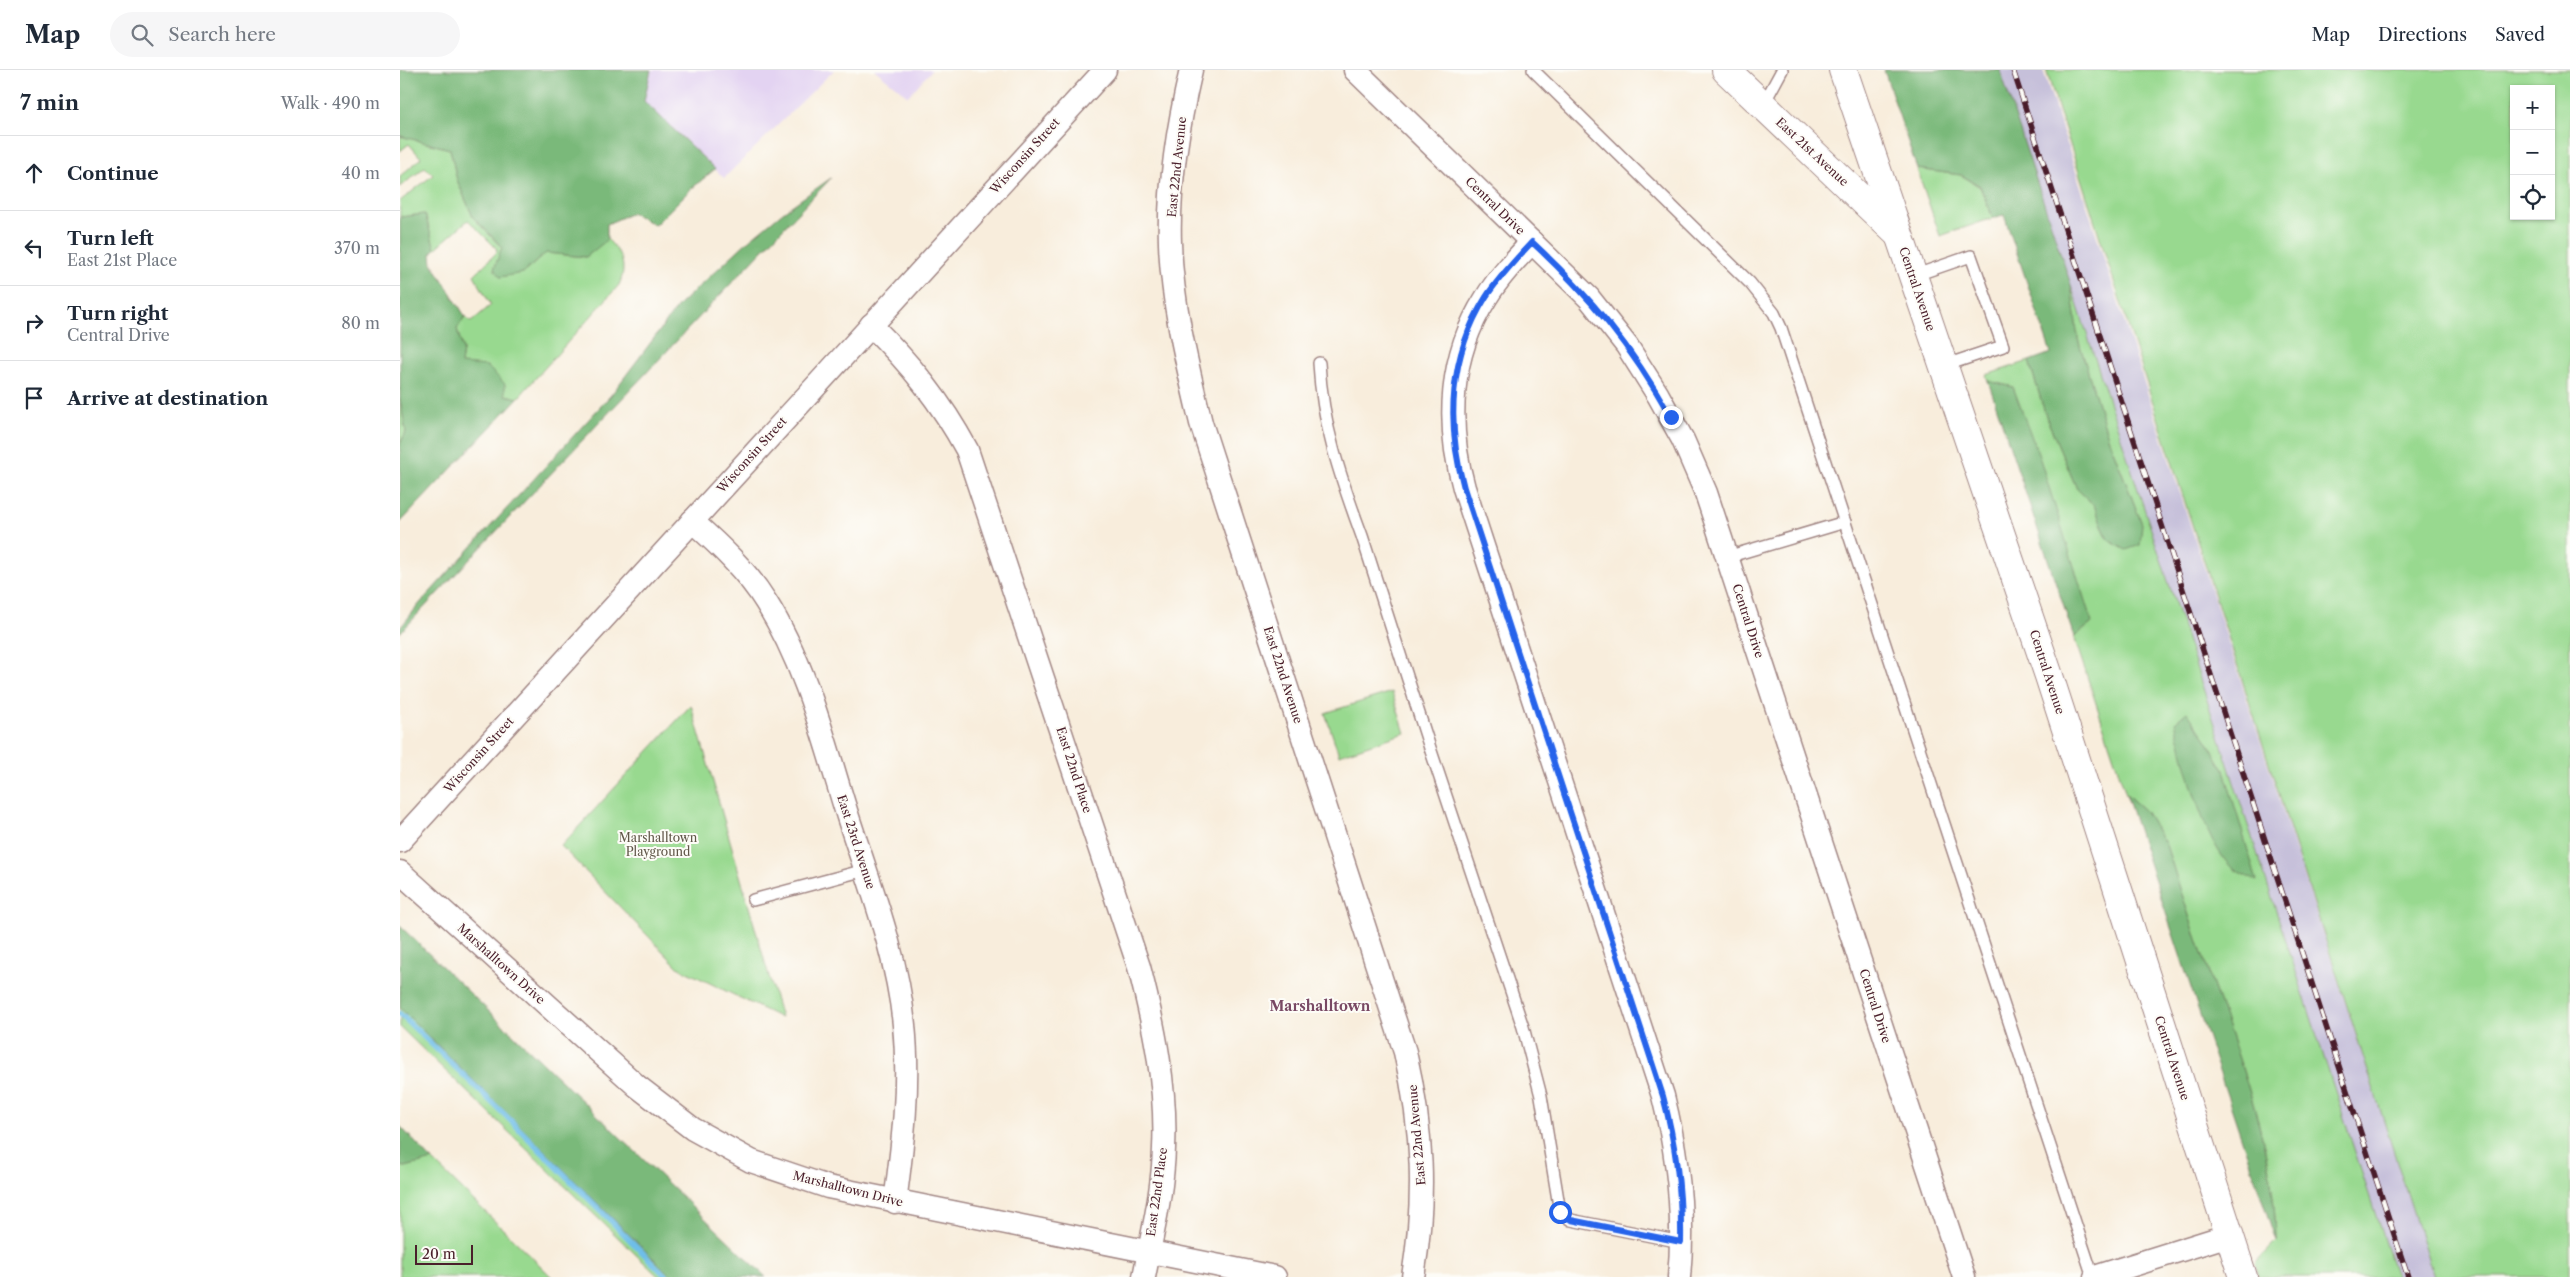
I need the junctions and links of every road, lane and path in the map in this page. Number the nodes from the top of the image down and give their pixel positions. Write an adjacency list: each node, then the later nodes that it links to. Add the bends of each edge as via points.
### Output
1 (1105, 70): 12 (street, Wisconsin Street)
2 (1191, 70): 28 (street, East 22nd Avenue, via 1177,144 1170,211 1173,277 1184,351 1201,423 1405,1052 1413,1088 1422,1168 1420,1236)
3 (1355, 70): 10 (street, Central Drive)
4 (1533, 70): 16 (lane, via 1733,266 1774,314 1787,343)
5 (1726, 70): 8 (main road, East 21st Avenue)
6 (1782, 70): 8 (lane)
7 (1844, 70): 9 (main road, Central Avenue)
8 (1763, 105): 9 (main road, East 21st Avenue)
9 (1898, 234): 11 (main road, Central Avenue)
10 (1532, 242): 17 (street, Central Drive, via 1589,298 1627,346 1658,394 1695,466); 24 (street, via 1486,298 1468,333 1453,385 1455,450 1464,488 1663,1096 1676,1156)
11 (1913, 276): 14 (main road, Central Avenue); 14 (lane, via 1972,256 2003,346)
12 (871, 325): 15 (street, Wisconsin Street); 25 (street, East 22nd Place, via 929,387 967,450 1139,966 1158,1054 1164,1135)
13 (1319, 363): 24 (lane, via 1325,416 1335,460 1532,1059 1560,1212 1571,1220)
14 (1943, 366): 23 (main road, Central Avenue, via 2049,676)
15 (692, 521): 18 (street, Wisconsin Street); 19 (street, East 23rd Avenue, via 743,572 780,626 808,691)
16 (1845, 522): 17 (lane); 31 (lane)
17 (1727, 557): 30 (street, Central Drive)
18 (400, 842)
19 (865, 870): 21 (lane); 22 (street, East 23rd Avenue, via 894,968 904,1025 907,1086)
20 (400, 872): 22 (street, Marshalltown Drive, via 637,1086 693,1129 751,1161 780,1172)
21 (753, 900)
22 (895, 1202): 25 (street, Marshalltown Drive)
23 (2229, 1235): 31 (street); 32 (main road, Central Avenue)
24 (1681, 1242): 29 (street)
25 (1149, 1252): 26 (street, East 22nd Place); 27 (street, Marshalltown Drive)
26 (1144, 1277)
27 (1276, 1277)
28 (1413, 1277)
29 (1679, 1277)
30 (1964, 1277)
31 (2094, 1277)
32 (2243, 1277)

